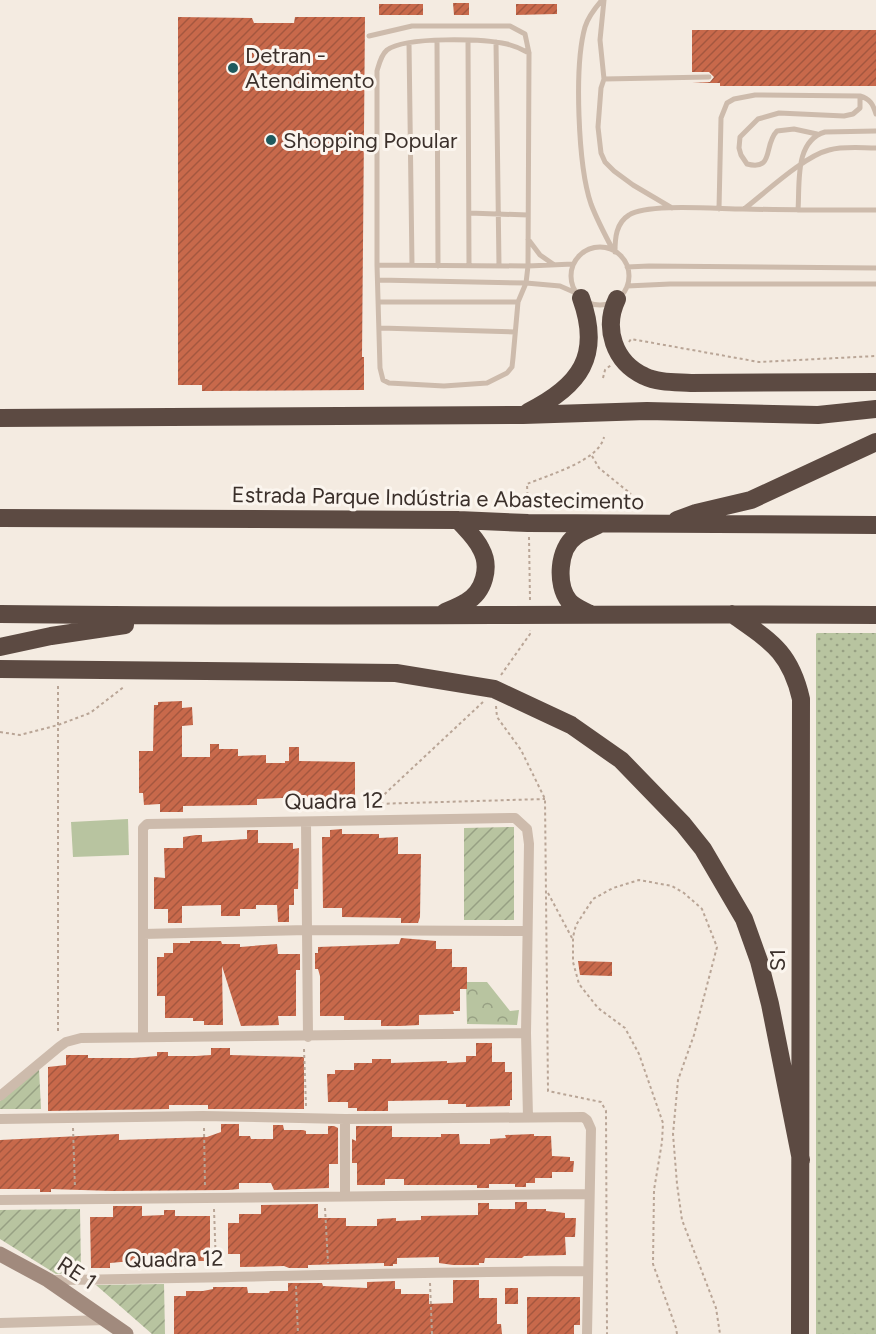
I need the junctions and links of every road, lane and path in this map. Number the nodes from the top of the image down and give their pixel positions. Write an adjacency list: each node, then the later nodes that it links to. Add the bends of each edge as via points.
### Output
1 (603, 0): 9 (lane); 25 (lane, via 586,24 581,45 580,116 586,187 598,222)
2 (369, 36): 7 (lane, via 412,26 510,26 525,34)
3 (468, 40): 4 (lane); 5 (lane); 21 (lane)
4 (437, 41): 6 (lane); 30 (lane)
5 (496, 42): 7 (lane); 22 (lane)
6 (409, 43): 27 (lane, via 387,51 377,71); 28 (lane)
7 (529, 53): 23 (lane)
8 (709, 77): 9 (lane)
9 (603, 79): 16 (lane, via 598,141 605,162 633,185)
10 (860, 96): 11 (lane, via 873,104); 13 (lane, via 860,108 854,114 779,113 758,119 740,137 739,148 747,164 755,165 767,158 770,139 777,131 794,129); 17 (lane, via 755,95 727,103 721,118)
11 (876, 114)
12 (876, 131): 13 (lane)
13 (817, 134): 15 (lane, via 806,144)
14 (876, 148): 15 (lane, via 828,150)
15 (801, 165): 18 (lane); 19 (lane)
16 (674, 209): 17 (lane); 25 (lane, via 630,214 618,228)
17 (719, 209): 18 (lane)
18 (744, 209): 19 (lane)
19 (798, 210): 20 (lane)
20 (876, 210)
21 (469, 213): 22 (lane); 31 (lane)
22 (499, 214): 23 (lane); 32 (lane)
23 (528, 215): 24 (lane)
24 (528, 238): 29 (lane, via 540,255); 33 (lane)
25 (614, 251): 26 (lane, via 590,249); 34 (lane)
26 (573, 264): 29 (lane); 40 (lane, via 572,283)
27 (377, 265): 28 (lane); 36 (lane)
28 (412, 265): 30 (lane)
29 (555, 265): 33 (lane)
30 (438, 266): 31 (lane)
31 (470, 266): 32 (lane)
32 (499, 266): 33 (lane)
33 (528, 266): 37 (lane)
34 (627, 267): 35 (lane); 39 (lane, via 629,278)
35 (876, 268)
36 (378, 280): 37 (lane); 41 (lane)
37 (526, 283): 40 (lane, via 560,286); 42 (lane)
38 (876, 284): 39 (lane, via 670,284)
39 (622, 293): 40 (lane, via 611,303 595,305); 46 (highway, via 612,310 611,326)
40 (579, 296): 49 (highway, via 590,331 585,360 559,395)
41 (380, 302): 42 (lane); 43 (lane)
42 (518, 302): 44 (lane)
43 (380, 328): 44 (lane); 44 (lane, via 380,368 385,381 444,386 487,383 502,377 512,367)
44 (515, 332)
45 (876, 356): 46 (path, via 759,362 631,339)
46 (619, 357): 47 (highway, via 644,376 663,381)
47 (876, 382)
48 (876, 409): 49 (highway, via 818,415 647,411)
49 (522, 415): 50 (highway)
50 (0, 418)
51 (876, 442): 57 (highway, via 752,500 696,513)
52 (592, 456): 53 (path, via 599,468)
53 (631, 494)
54 (0, 518): 55 (highway, Estrada Parque Indústria e Abastecimento)
55 (458, 520): 56 (highway, Estrada Parque Indústria e Abastecimento); 60 (highway, via 483,552 483,584 468,602)
56 (602, 523): 57 (highway, Estrada Parque Indústria e Abastecimento); 61 (highway, via 575,536 562,563 563,589 569,601)
57 (666, 525): 58 (highway, Estrada Parque Indústria e Abastecimento)
58 (876, 525)
59 (0, 614): 64 (highway)
60 (441, 614): 61 (highway); 64 (highway)
61 (591, 614): 62 (highway)
62 (732, 614): 63 (highway); 89 (highway, S1, via 781,651 796,678 801,699)
63 (876, 615)
64 (190, 617): 65 (highway, via 88,630)
65 (0, 647)
66 (0, 669): 69 (highway, via 396,674)
67 (58, 686): 70 (path)
68 (125, 686): 70 (path, via 90,714)
69 (494, 689): 73 (path, via 374,804 545,799); 89 (highway, via 571,725 621,760 703,849 744,919 759,961)
70 (58, 725): 71 (path, via 21,735); 79 (path)
71 (0, 732)
72 (306, 822): 74 (street); 75 (street, Quadra 12, via 515,818 527,829 529,844); 76 (street, Quadra 12, via 147,824 143,828)
73 (546, 890): 77 (path); 109 (path, via 548,1091 601,1102 606,1111)
74 (307, 930): 75 (street); 76 (street); 81 (street)
75 (527, 931): 78 (street, Quadra 12)
76 (143, 934): 80 (street, Quadra 12)
77 (573, 941): 110 (path, via 579,984 598,1008 625,1028 639,1054 663,1123 654,1190 652,1264); 111 (path, via 576,926 593,899 639,880 672,886 684,893 702,909 717,947 678,1080 673,1134 682,1220 716,1308)
78 (526, 1034): 81 (street); 84 (street, Quadra 12)
79 (58, 1035)
80 (143, 1037): 81 (street); 82 (street, via 74,1039)
81 (306, 1037): 85 (path)
82 (0, 1096)
83 (203, 1116): 85 (street); 87 (street); 93 (path)
84 (528, 1117): 88 (street); 90 (street, via 587,1119 591,1128)
85 (306, 1118): 88 (street)
86 (0, 1119): 87 (street)
87 (73, 1119): 95 (path)
88 (345, 1119): 92 (street)
89 (801, 1160): 112 (highway, S1)
90 (589, 1194): 92 (street); 97 (street)
91 (324, 1196): 92 (street); 93 (street); 99 (path)
92 (345, 1196)
93 (209, 1198): 95 (street); 101 (path)
94 (0, 1200): 95 (street)
95 (75, 1200)
96 (0, 1254): 102 (street, RE 1)
97 (587, 1271): 98 (street, Quadra 12); 108 (street)
98 (430, 1272): 99 (street, Quadra 12); 107 (path)
99 (329, 1274): 100 (street, Quadra 12)
100 (296, 1277): 101 (street, Quadra 12); 106 (path)
101 (217, 1278): 102 (street, Quadra 12)
102 (48, 1280): 103 (street, RE 1)
103 (108, 1320): 104 (street); 105 (street, RE 1)
104 (0, 1323)
105 (126, 1334)
106 (297, 1334)
107 (432, 1334)
108 (588, 1334)
109 (607, 1334)
110 (677, 1334)
111 (720, 1334)
112 (800, 1334)

